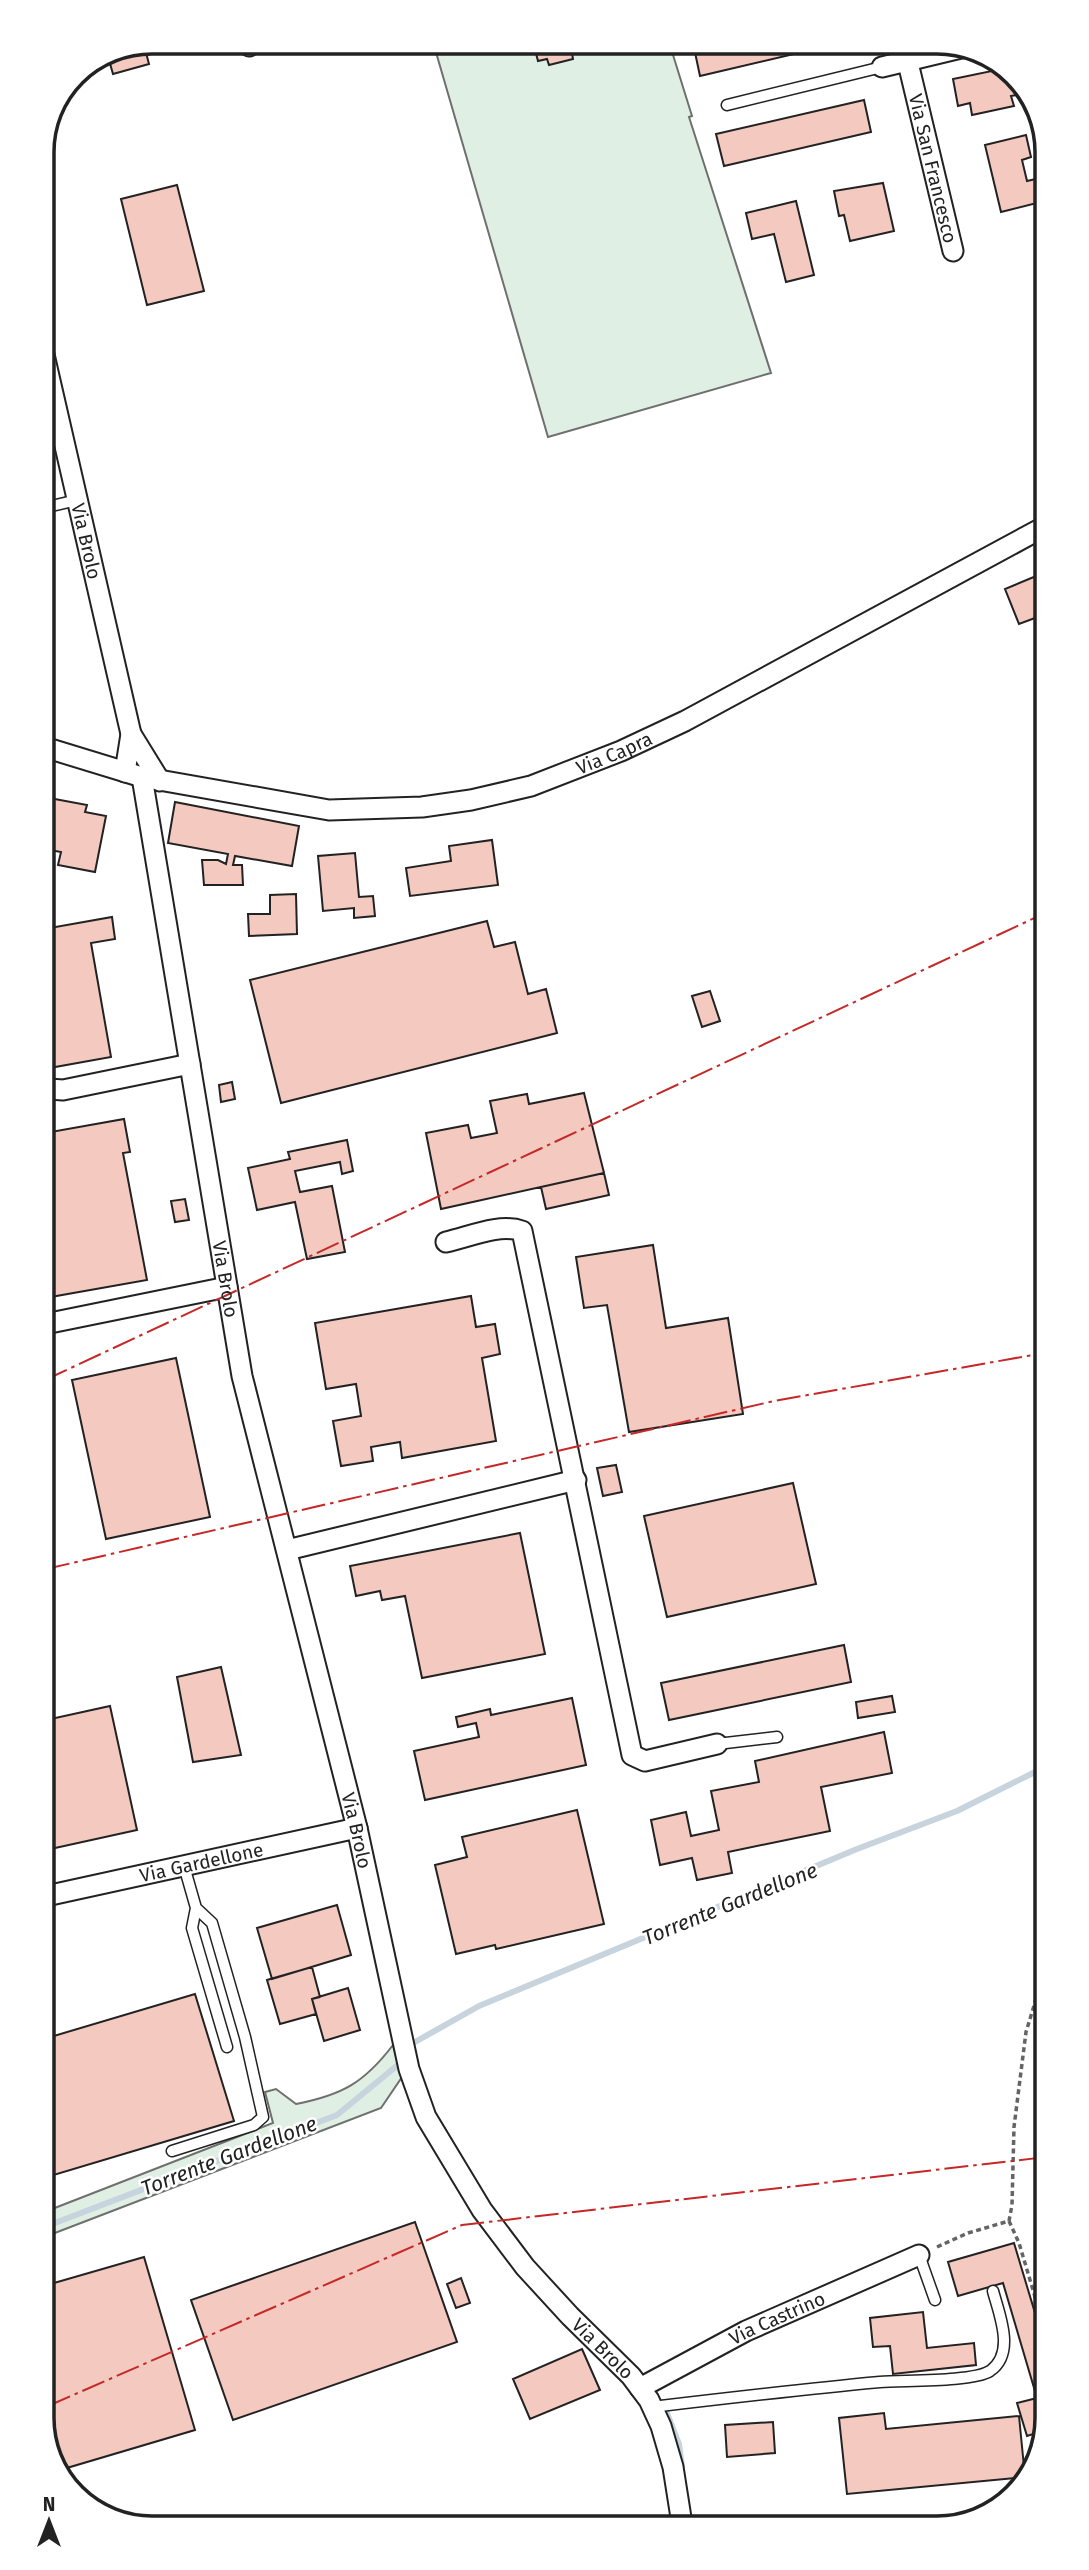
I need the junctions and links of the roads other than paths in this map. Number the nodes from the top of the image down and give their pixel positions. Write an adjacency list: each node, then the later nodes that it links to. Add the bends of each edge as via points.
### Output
1 (902, 54): 3 (street)
2 (905, 54): 5 (street, Via San Francesco)
3 (882, 67): 4 (lane)
4 (727, 105)
5 (953, 251)
6 (54, 397): 7 (street, Via Brolo)
7 (78, 500): 8 (lane); 10 (street, Via Brolo)
8 (54, 505)
9 (1035, 532): 12 (street, Via Capra, via 685,721 531,786 422,807 329,810)
10 (131, 734): 12 (street, Via Brolo); 12 (street, Via Brolo)
11 (54, 750): 12 (street, Via Capra)
12 (142, 777): 13 (street, Via Brolo)
13 (190, 1065): 14 (street); 16 (street, Via Brolo)
14 (54, 1089)
15 (446, 1242): 18 (street, via 497,1230 522,1231)
16 (227, 1287): 17 (street); 19 (street, Via Brolo, via 242,1376)
17 (54, 1322)
18 (576, 1480): 19 (street); 21 (street, via 632,1755 645,1761)
19 (287, 1550): 22 (street, Via Brolo)
20 (777, 1737): 21 (lane)
21 (717, 1744)
22 (357, 1828): 23 (street, Via Gardellone); 31 (street, Via Brolo, via 409,2070 426,2117 482,2210 525,2267)
23 (184, 1866): 24 (street, Via Gardellone); 25 (lane)
24 (54, 1894)
25 (196, 1908): 26 (lane, via 192,1928); 27 (lane, via 212,1923 263,2117 254,2125)
26 (227, 2047)
27 (172, 2151)
28 (919, 2255): 30 (lane); 31 (street, Via Castrino, via 746,2331)
29 (993, 2291): 32 (lane, via 1005,2335 1000,2361 989,2372 927,2382 884,2382)
30 (935, 2300)
31 (640, 2388): 32 (street, Via Brolo)
32 (652, 2407): 33 (street, Via Brolo, via 673,2467)
33 (681, 2516)

